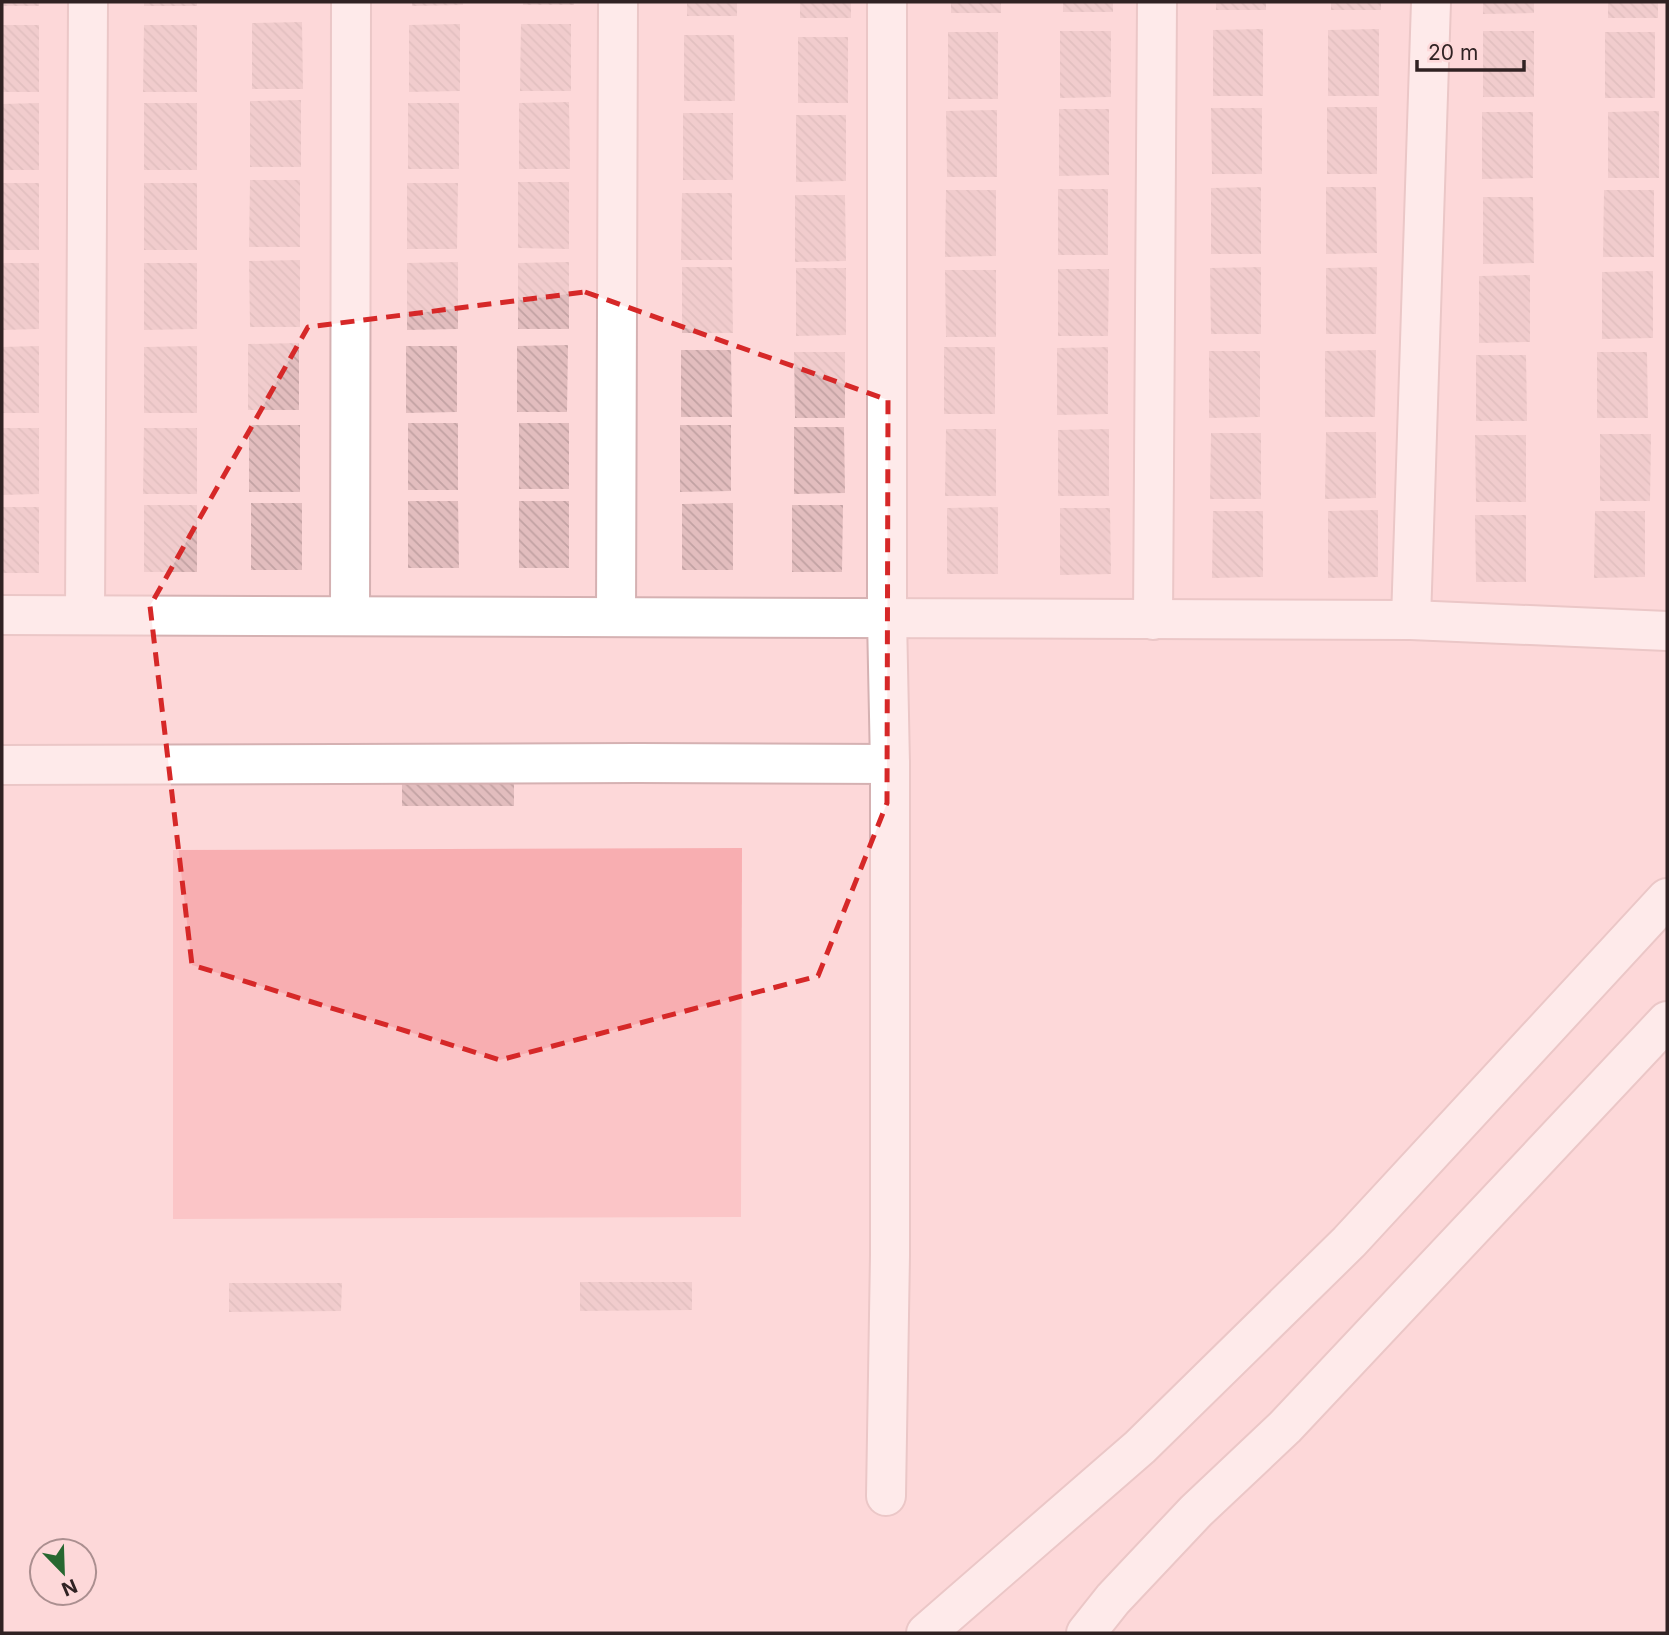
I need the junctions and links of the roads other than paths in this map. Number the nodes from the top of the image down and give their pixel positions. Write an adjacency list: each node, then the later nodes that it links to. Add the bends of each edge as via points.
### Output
1 (88, 2): 8 (main road)
2 (351, 2): 9 (main road)
3 (618, 2): 10 (main road)
4 (887, 2): 11 (main road)
5 (1157, 2): 12 (main road)
6 (1431, 2): 13 (main road)
7 (2, 615): 8 (main road)
8 (85, 615): 9 (main road)
9 (350, 616): 10 (main road)
10 (616, 617): 11 (main road)
11 (887, 618): 12 (main road); 15 (main road)
12 (1153, 620): 13 (main road)
13 (1411, 620): 14 (main road)
14 (1667, 631)
15 (890, 764): 16 (main road); 19 (main road)
16 (2, 765)
17 (1667, 898): 20 (main road, via 1349,1242 1140,1447)
18 (1667, 1021): 21 (main road, via 1285,1427 1196,1511)
19 (887, 1496)
20 (926, 1633)
21 (1086, 1633)

